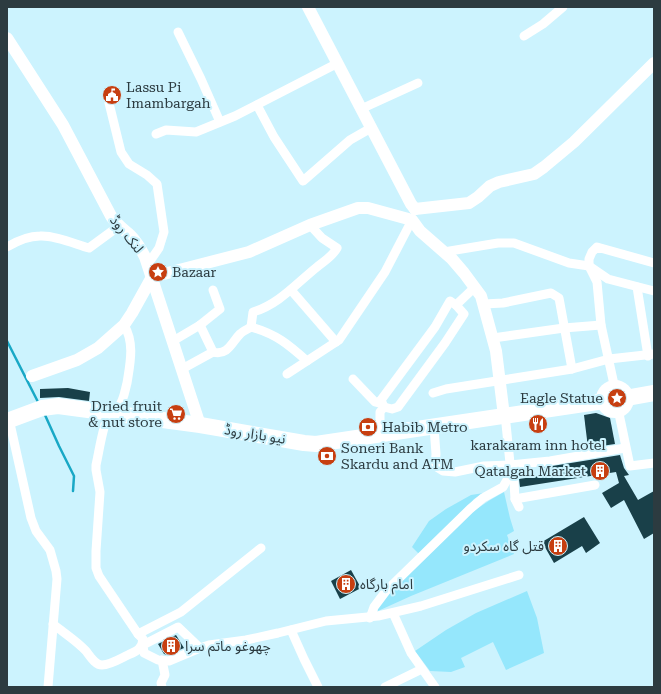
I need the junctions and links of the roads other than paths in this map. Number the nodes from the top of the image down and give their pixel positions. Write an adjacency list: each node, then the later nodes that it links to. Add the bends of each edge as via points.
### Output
1 (308, 7): 6 (main road)
2 (563, 7): 4 (street)
3 (178, 32): 12 (street, via 202,78)
4 (524, 36)
5 (7, 38): 17 (main road, لنک روڈ, via 63,125 111,216)
6 (338, 63): 10 (street); 11 (main road)
7 (654, 63): 15 (main road, via 574,142 534,174 490,186 469,203)
8 (418, 83): 11 (street)
9 (109, 103): 21 (street, via 121,152 129,164 148,175 157,184 164,232 159,248)
10 (257, 105): 12 (street); 13 (street, via 302,181 350,140)
11 (361, 109): 13 (main road)
12 (220, 122): 14 (street, via 196,132 166,130)
13 (371, 128): 15 (main road, via 411,204)
14 (156, 134)
15 (413, 215): 16 (main road, via 358,208); 19 (main road, via 420,231); 38 (street, via 385,272)
16 (310, 225): 23 (main road, via 249,252); 27 (street, via 322,238 337,248)
17 (119, 226): 18 (street, via 89,248 41,235 22,239); 21 (main road, لنک روڈ, via 140,247)
18 (7, 246)
19 (444, 252): 22 (street, via 498,243 514,243 569,263); 24 (main road)
20 (654, 263): 22 (street, via 597,247 589,259)
21 (148, 264): 23 (main road, لنک روڈ)
22 (589, 266): 25 (street, via 608,279); 33 (street, via 597,282)
23 (152, 277): 31 (main road); 37 (main road, لنک روڈ)
24 (475, 287): 29 (main road); 30 (street)
25 (637, 287): 28 (street); 40 (street)
26 (213, 290): 32 (street, via 220,309)
27 (291, 290): 34 (street, via 254,312); 38 (street)
28 (654, 291)
29 (484, 304): 35 (street, via 551,294 559,298); 36 (main road)
30 (456, 305): 52 (street, via 450,301); 52 (street, via 464,314 446,343 398,407 392,409)
31 (124, 325): 46 (main road, via 98,348 77,360); 53 (street, via 128,332 132,360 124,397 119,406)
32 (200, 325): 37 (street); 39 (street)
33 (601, 325): 35 (street); 41 (street)
34 (251, 327): 39 (street, via 240,334 228,349); 42 (street, via 268,331 291,346)
35 (564, 328): 36 (street); 44 (street)
36 (493, 338): 48 (main road)
37 (173, 341): 43 (main road, لنک روڈ)
38 (336, 342): 42 (street)
39 (213, 352): 43 (street)
40 (651, 355): 41 (street)
41 (609, 359): 44 (street); 51 (street)
42 (307, 361): 45 (street)
43 (182, 369): 57 (main road, لنک روڈ)
44 (572, 369): 48 (street)
45 (287, 374)
46 (32, 376)
47 (353, 379): 52 (street, via 375,402)
48 (499, 380): 49 (street); 54 (main road)
49 (433, 393)
50 (654, 393): 51 (highway)
51 (619, 399): 54 (highway, نیو بازار روڈ, via 612,409 604,401); 60 (street)
52 (383, 403): 59 (street, via 380,412)
53 (110, 413): 55 (highway, نیو بازار روڈ, via 58,406); 57 (highway, نیو بازار روڈ); 70 (street, via 96,470 100,492 96,563 99,576)
54 (504, 416): 58 (highway, نیو بازار روڈ); 62 (street)
55 (7, 421)
56 (7, 424): 68 (street, via 11,428 31,518 36,531 50,550 56,571)
57 (200, 425): 59 (highway, نیو بازار روڈ, via 316,444)
58 (434, 427): 59 (highway, نیو بازار روڈ); 62 (street, via 435,466 443,471 455,472 484,466)
59 (380, 434)
60 (626, 448): 61 (street, via 630,466); 62 (street)
61 (654, 463)
62 (510, 469): 63 (street, via 517,503); 67 (street, via 503,488 483,498 386,591 374,607)
63 (595, 485)
64 (261, 548): 70 (street, via 181,612)
65 (519, 575): 66 (street)
66 (393, 613): 67 (street); 74 (street)
67 (370, 618): 69 (street, via 326,621)
68 (53, 624): 71 (street, via 101,665 134,653); 75 (street)
69 (291, 630): 72 (street); 77 (street)
70 (138, 634): 71 (street, via 143,639)
71 (143, 645): 72 (street, via 178,627); 73 (street, via 144,653)
72 (200, 648): 73 (street, via 169,661)
73 (162, 660): 76 (street, via 166,675 161,683)
74 (422, 669): 78 (street); 79 (street)
75 (48, 687)
76 (162, 687)
77 (318, 687)
78 (385, 687)
79 (435, 687)

